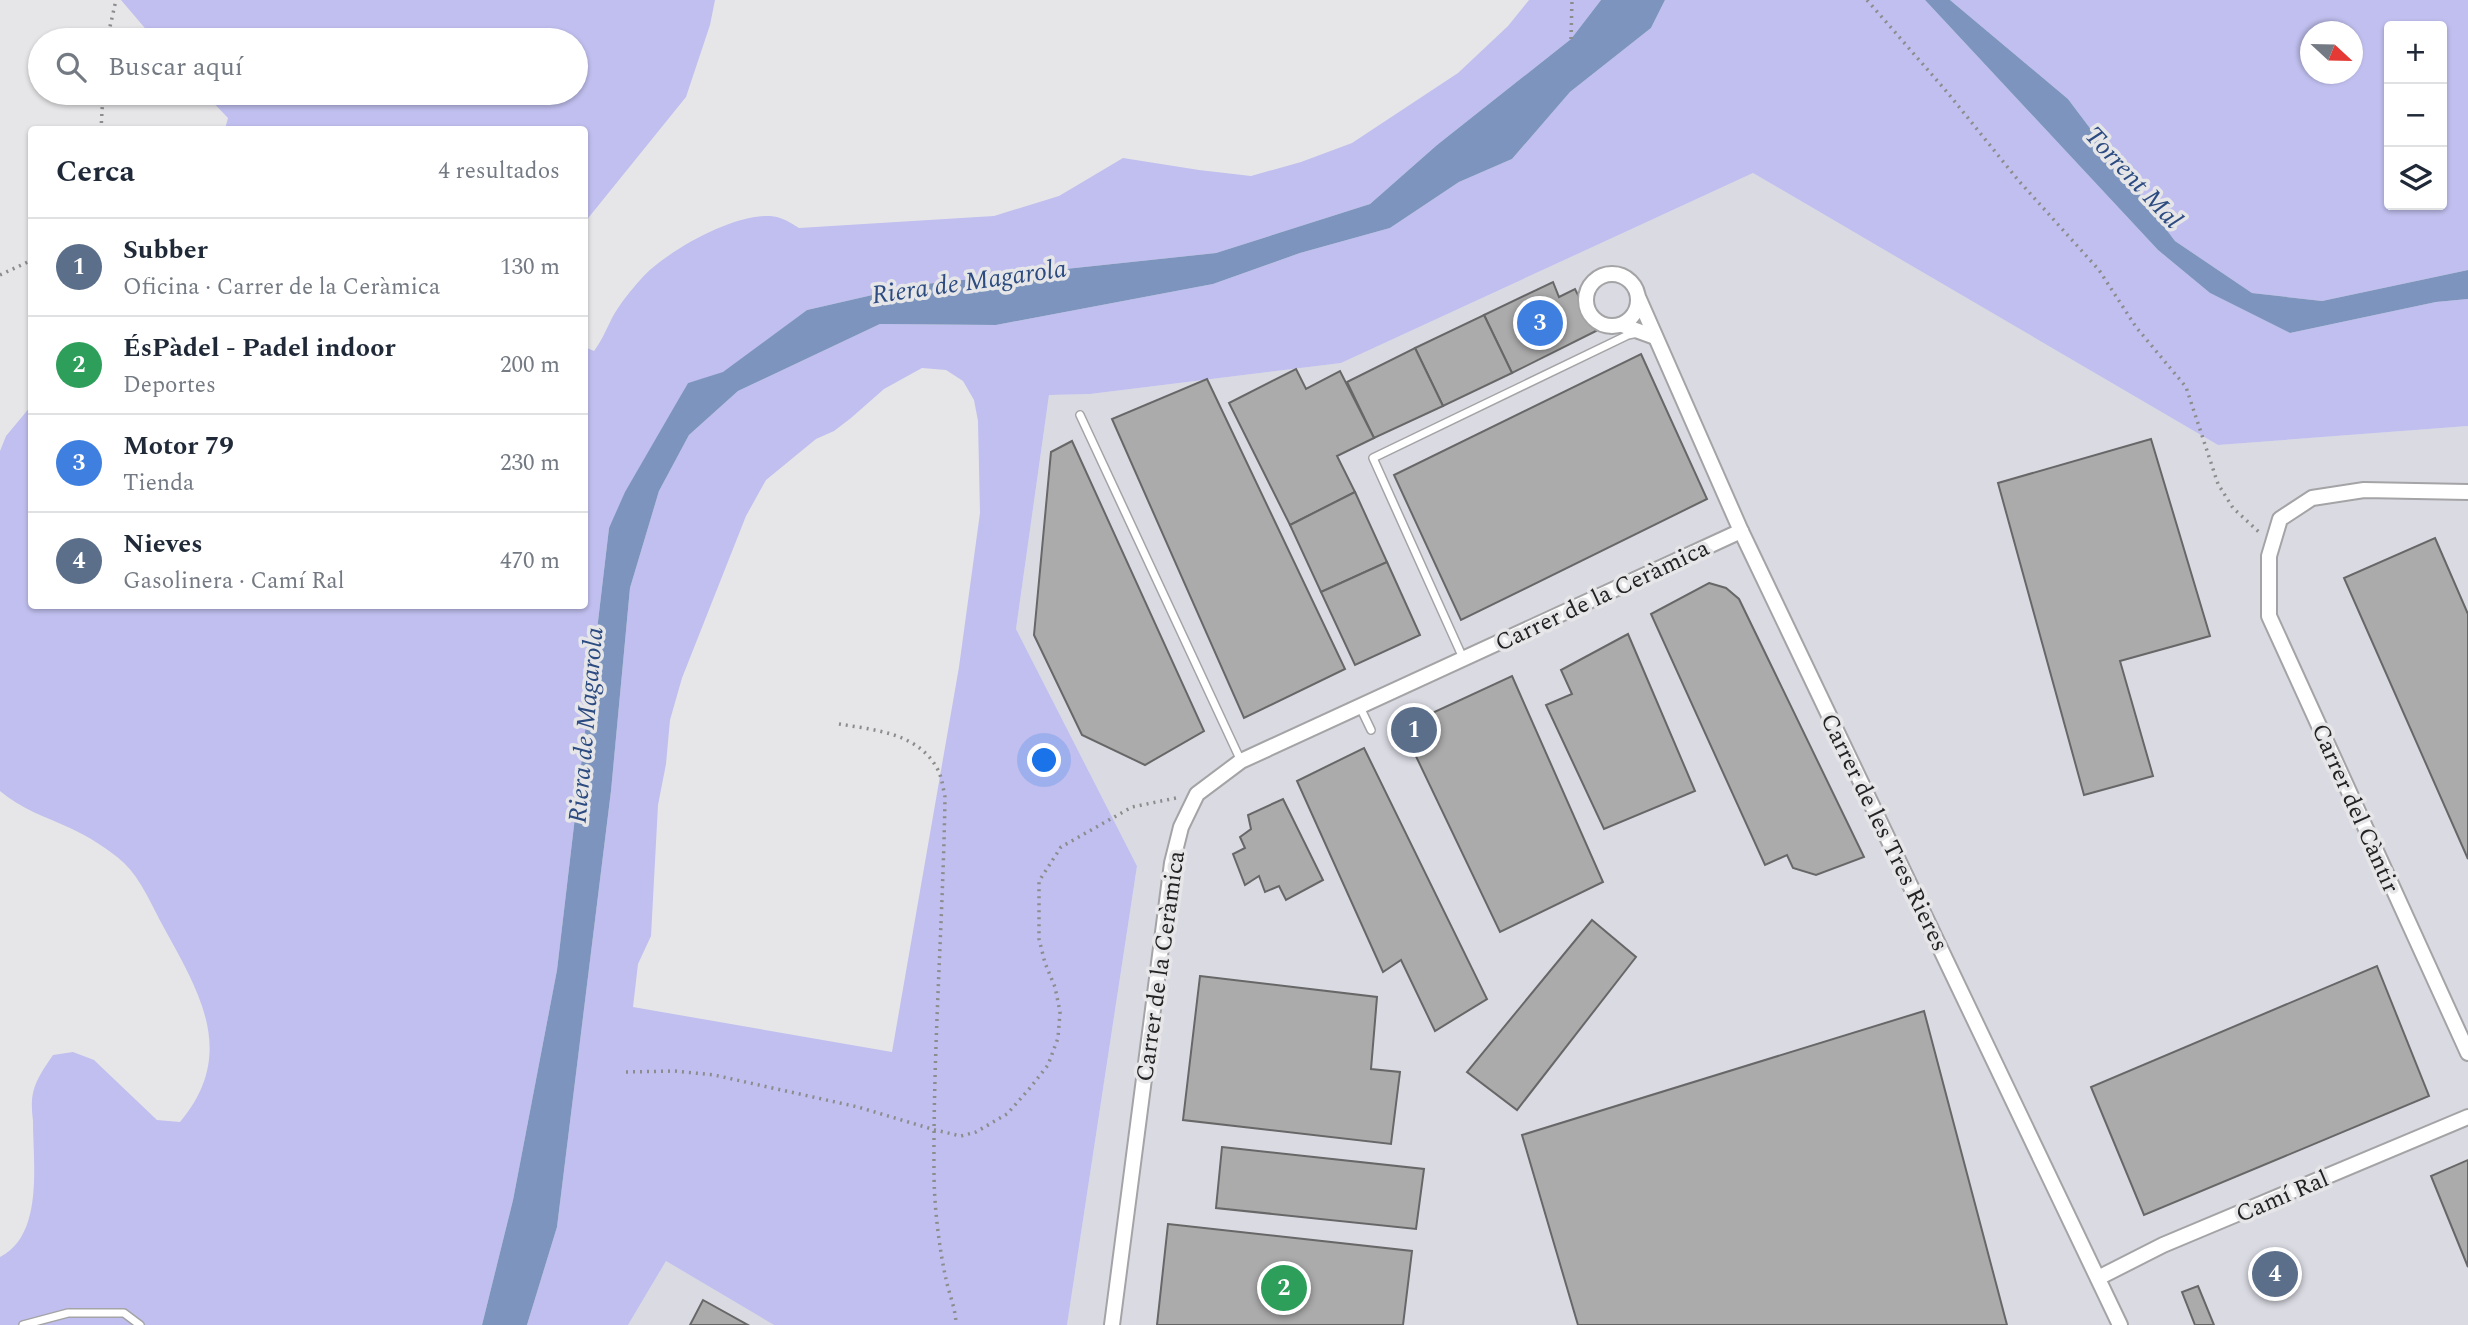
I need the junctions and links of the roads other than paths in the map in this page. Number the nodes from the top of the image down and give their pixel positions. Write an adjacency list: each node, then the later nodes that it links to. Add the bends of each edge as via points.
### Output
1 (1639, 299): 2 (street, via 1634,314); 2 (street, Carrer de les Tres Rieres, via 1632,282 1617,274 1592,282 1586,298 1590,316 1605,326); 3 (street, Carrer de les Tres Rieres)
2 (1622, 325): 3 (street, Carrer de les Tres Rieres)
3 (1648, 334): 6 (street, Carrer de les Tres Rieres); 7 (lane, via 1628,335 1373,458)
4 (1080, 415): 10 (lane)
5 (2468, 492): 11 (street, Carrer del Càntir, via 2364,490 2312,498 2280,519 2271,550 2269,616)
6 (1741, 531): 7 (street, Carrer de la Ceràmica); 13 (street, Carrer de les Tres Rieres)
7 (1463, 658): 8 (street, Carrer de la Ceràmica)
8 (1360, 706): 9 (lane); 10 (street, Carrer de la Ceràmica)
9 (1371, 730)
10 (1241, 761): 16 (street, Carrer de la Ceràmica, via 1197,794 1181,827 1172,863)
11 (2468, 1054)
12 (2468, 1117): 13 (street, Camí Ral, via 2163,1245)
13 (2098, 1278): 17 (street, Carrer de les Tres Rieres)
14 (23, 1325): 15 (lane, via 68,1313 124,1313)
15 (140, 1325)
16 (1112, 1325)
17 (2120, 1325)

